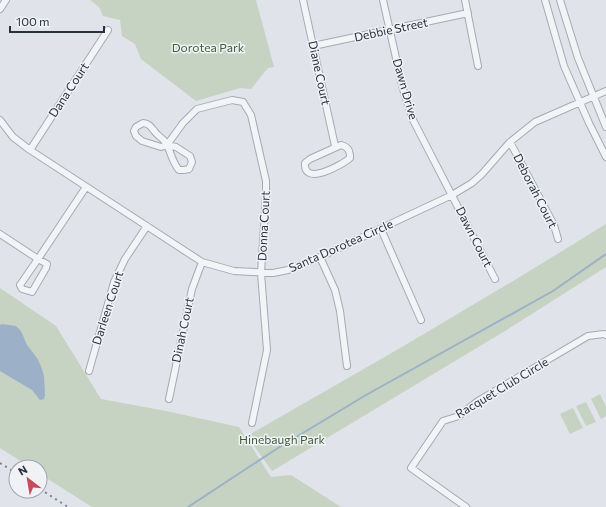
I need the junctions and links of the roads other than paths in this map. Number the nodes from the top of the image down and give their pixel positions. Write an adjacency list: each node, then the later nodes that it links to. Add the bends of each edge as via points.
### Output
1 (6, 0): 7 (street)
2 (303, 0): 11 (street, Diane Court)
3 (383, 0): 10 (street, Dawn Drive)
4 (465, 0): 8 (street)
5 (545, 0): 15 (street, via 564,66)
6 (560, 0): 14 (street)
7 (0, 9)
8 (468, 13): 10 (street, Debbie Street); 12 (street)
9 (108, 30): 21 (street, Dana Court)
10 (389, 30): 11 (street, Debbie Street); 24 (street, Dawn Drive, via 413,120)
11 (313, 46): 20 (street, Diane Court)
12 (478, 66)
13 (606, 91): 14 (street, Santa Dorotea Circle)
14 (593, 97): 15 (street, Santa Dorotea Circle); 17 (street)
15 (580, 102): 18 (street, Santa Dorotea Circle, via 535,122); 22 (street)
16 (0, 120): 21 (street, Santa Dorotea Circle, via 13,137)
17 (606, 127)
18 (510, 142): 24 (street, Santa Dorotea Circle, via 482,174); 28 (street, Deborah Court, via 554,225)
19 (167, 145): 19 (street, via 176,147 190,156 192,162 189,169 179,170 176,167); 19 (street, via 161,147 142,141 134,131 138,124 148,124); 32 (street, Donna Court, via 183,122 197,109 232,100 243,102 251,115 266,182)
20 (335, 146): 20 (street, via 305,163 308,173 318,174 350,158 346,146)
21 (30, 150): 23 (street, Santa Dorotea Circle)
22 (606, 157)
23 (86, 187): 25 (street, Santa Dorotea Circle); 30 (street)
24 (452, 195): 26 (street, Santa Dorotea Circle); 33 (street, Dawn Court)
25 (146, 226): 31 (street, Santa Dorotea Circle); 37 (street, Darleen Court, via 114,282)
26 (381, 229): 29 (street, Santa Dorotea Circle); 34 (street)
27 (0, 234): 30 (street)
28 (558, 239)
29 (320, 257): 32 (street, Santa Dorotea Circle, via 288,270); 36 (street, via 335,290)
30 (38, 259): 30 (street, via 20,285 27,292 32,292 46,268 47,264)
31 (202, 262): 32 (street, Santa Dorotea Circle, via 234,271); 38 (street, Dinah Court, via 192,289)
32 (261, 273): 39 (street, Donna Court, via 267,350)
33 (495, 279)
34 (421, 320)
35 (606, 335): 40 (street, Racquet Club Circle, via 588,336 478,401 459,416 443,421 411,468)
36 (347, 366)
37 (89, 371)
38 (169, 399)
39 (252, 422)
40 (466, 507)

